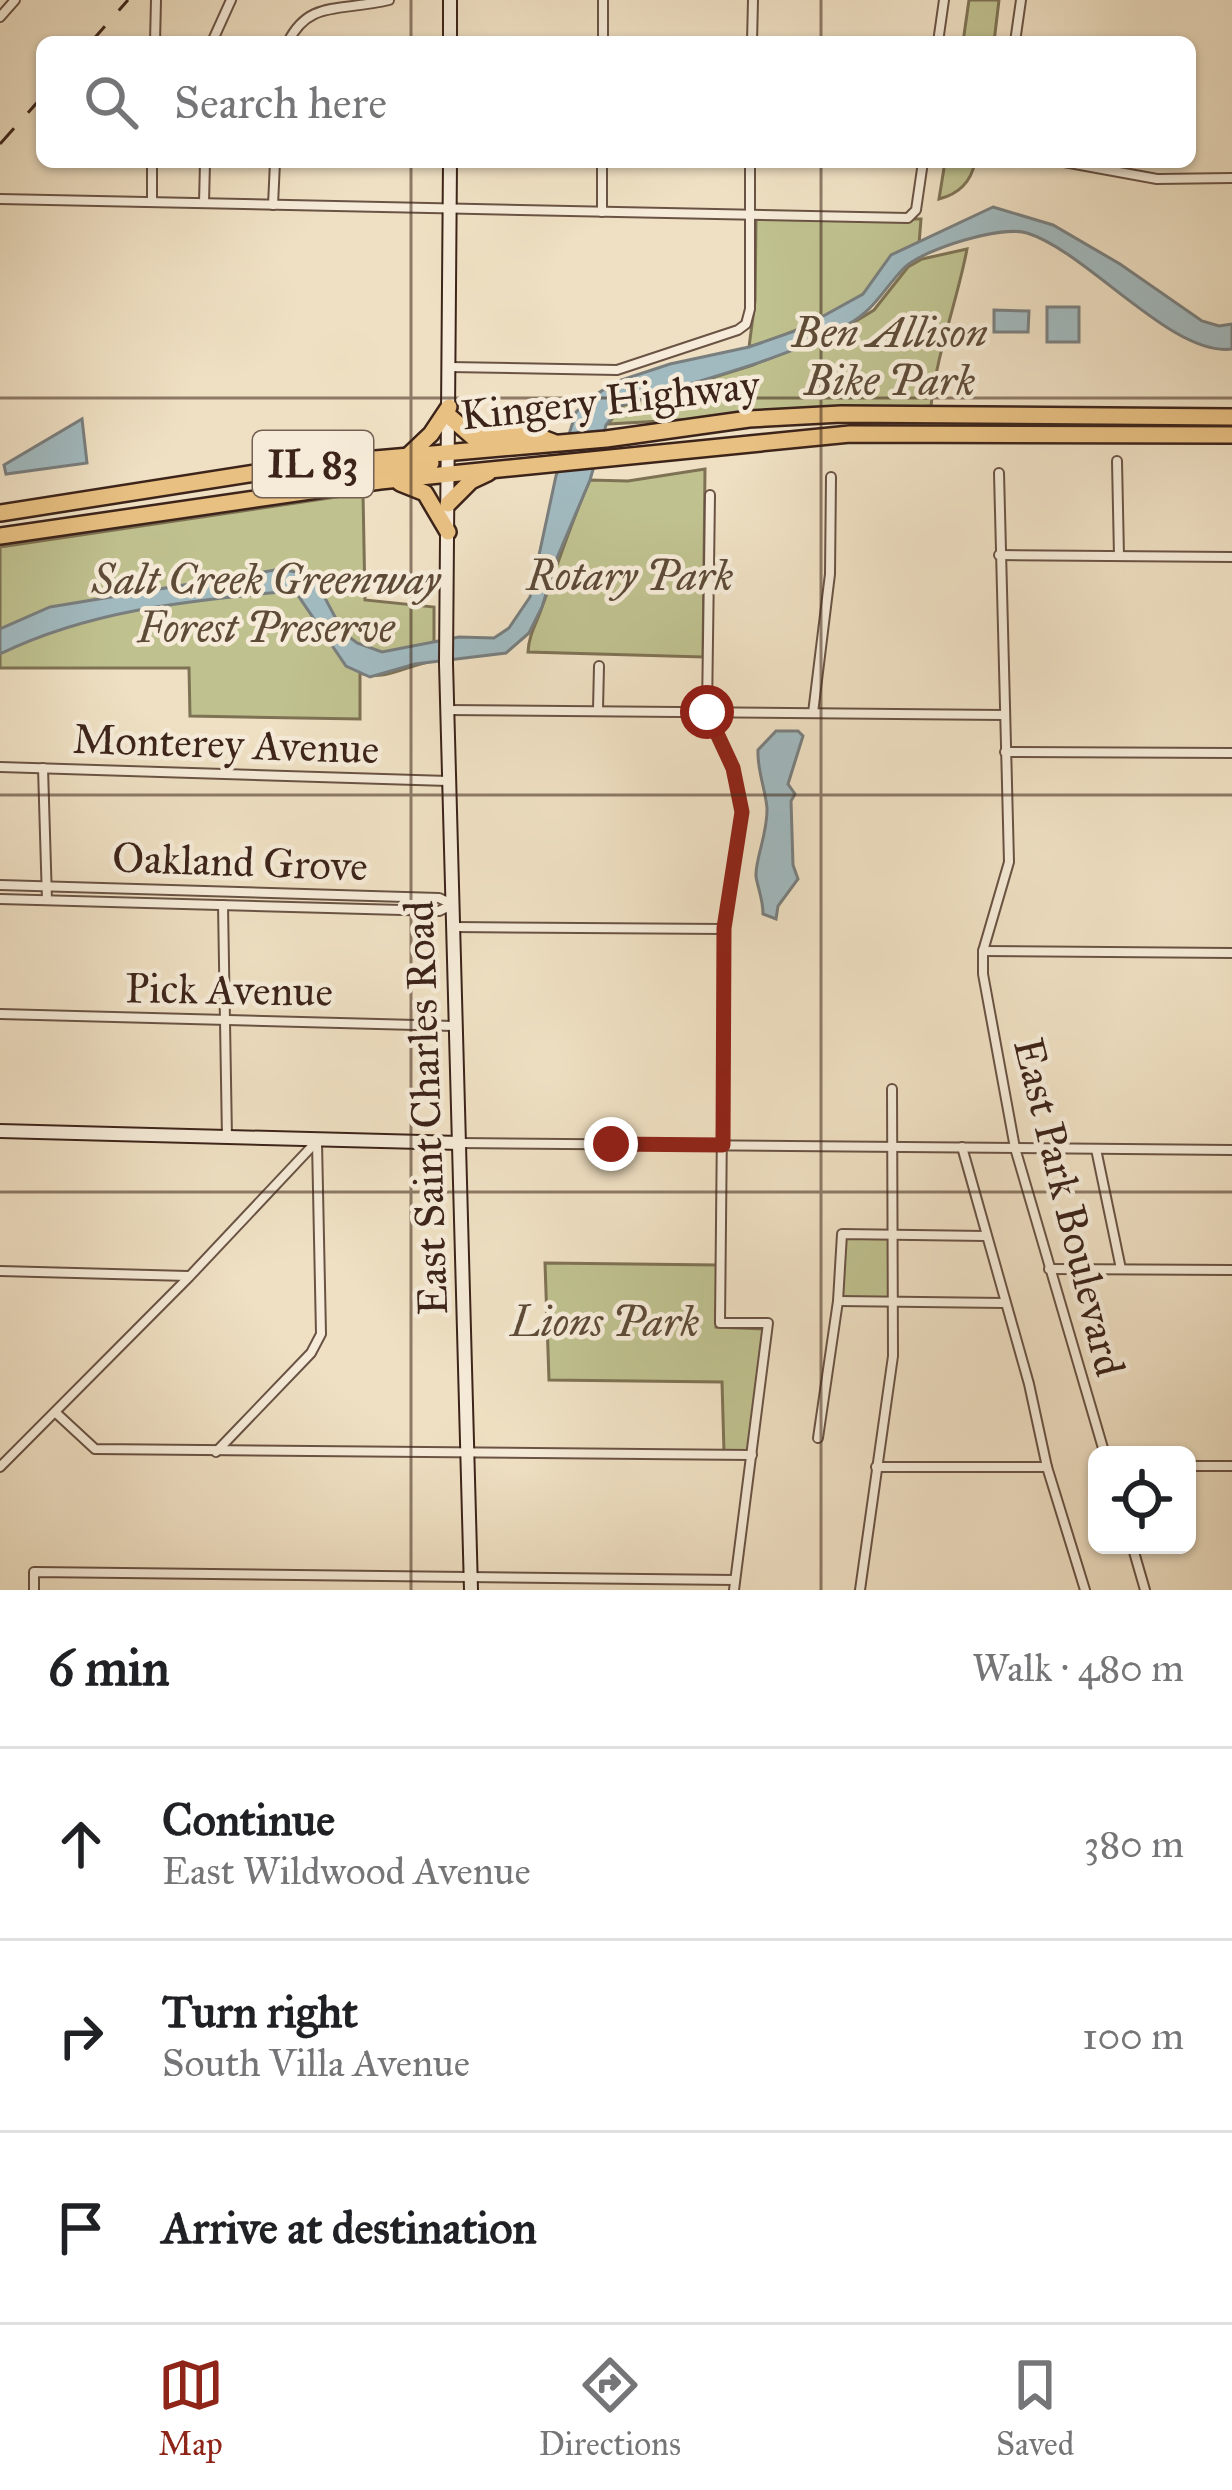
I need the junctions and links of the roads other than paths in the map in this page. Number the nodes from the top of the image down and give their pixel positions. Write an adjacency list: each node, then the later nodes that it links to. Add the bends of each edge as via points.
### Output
1 (15, 0): 10 (street)
2 (156, 0): 11 (street)
3 (232, 0): 12 (street)
4 (389, 0): 13 (street, via 312,5)
5 (450, 0): 14 (main road)
6 (603, 0): 15 (street)
7 (753, 0): 16 (street)
8 (944, 0): 17 (street)
9 (1021, 0): 18 (street)
10 (0, 17)
11 (155, 36)
12 (215, 36)
13 (291, 36)
14 (450, 36)
15 (603, 36)
16 (752, 36)
17 (939, 36)
18 (1016, 36)
19 (152, 168): 29 (street)
20 (205, 168): 30 (street)
21 (275, 168): 31 (street)
22 (450, 168): 32 (main road, East Saint Charles Road)
23 (602, 168): 33 (street)
24 (750, 168): 34 (street)
25 (922, 168): 34 (street, via 913,216)
26 (1097, 168): 27 (street, via 1157,179)
27 (1232, 178)
28 (0, 199): 29 (street)
29 (152, 201): 30 (street)
30 (204, 203): 31 (street)
31 (273, 205): 32 (street)
32 (449, 210): 33 (street); 35 (main road, East Saint Charles Road)
33 (602, 212): 34 (street)
34 (750, 214): 35 (street, via 750,309 742,328 617,370)
35 (448, 367): 36 (main road, East Saint Charles Road)
36 (449, 411): 39 (highway, via 474,438 532,434); 40 (highway); 41 (main road, East Saint Charles Road)
37 (1232, 417): 39 (highway, Kingery Highway / IL 83, via 842,415)
38 (1232, 435): 43 (highway, Kingery Highway / IL 83, via 850,434)
39 (559, 443): 41 (highway, Kingery Highway / IL 83)
40 (410, 454): 41 (highway, Kingery Highway / IL 83); 51 (highway, Kingery Highway / IL 83)
41 (450, 454): 45 (main road, East Saint Charles Road); 49 (highway, via 315,476)
42 (1118, 461): 55 (street)
43 (500, 469): 45 (highway, Kingery Highway / IL 83); 50 (highway, via 471,481)
44 (999, 472): 54 (street, East Park Boulevard)
45 (449, 473): 47 (highway, Kingery Highway / IL 83); 50 (main road, East Saint Charles Road)
46 (831, 477): 61 (street, via 830,574)
47 (386, 480): 49 (highway, Kingery Highway / IL 83); 52 (highway, via 425,493)
48 (710, 495): 60 (street)
49 (232, 501): 53 (highway, Kingery Highway / IL 83)
50 (448, 504): 52 (main road, East Saint Charles Road)
51 (0, 513)
52 (448, 532): 59 (main road, East Saint Charles Road)
53 (0, 536)
54 (999, 555): 55 (street); 62 (street, East Park Boulevard)
55 (1119, 556): 56 (street)
56 (1232, 556)
57 (599, 666): 58 (street)
58 (598, 709): 59 (street); 60 (street)
59 (447, 710): 67 (main road, East Saint Charles Road)
60 (707, 712): 61 (street); 75 (street, via 733,768 742,812)
61 (813, 713): 62 (street)
62 (1004, 715): 63 (street, East Park Boulevard)
63 (1005, 752): 64 (street); 76 (street, East Park Boulevard, via 1009,862)
64 (1232, 753)
65 (0, 767): 66 (street, Monterey Avenue)
66 (44, 768): 67 (street, Monterey Avenue); 69 (street)
67 (449, 781): 73 (main road, East Saint Charles Road)
68 (0, 885): 69 (street, Oakland Grove)
69 (47, 886): 71 (street); 73 (street, Oakland Grove, via 439,898)
70 (0, 899): 71 (street, Oakland Grove)
71 (47, 900): 72 (street, Oakland Grove)
72 (224, 905): 73 (street, Oakland Grove); 79 (street)
73 (453, 905): 74 (main road, East Saint Charles Road)
74 (454, 927): 75 (street); 80 (main road, East Saint Charles Road)
75 (724, 928): 86 (street)
76 (983, 951): 77 (street); 89 (street, East Park Boulevard)
77 (1232, 953)
78 (0, 1015): 79 (street, Pick Avenue)
79 (226, 1020): 80 (street, Pick Avenue); 83 (street)
80 (457, 1026): 85 (main road, East Saint Charles Road)
81 (892, 1089): 87 (street)
82 (0, 1131): 83 (main road)
83 (227, 1138): 84 (main road)
84 (317, 1141): 85 (main road); 98 (street); 105 (street, via 320,1334)
85 (460, 1143): 86 (street); 106 (main road, East Saint Charles Road)
86 (723, 1145): 87 (street); 107 (street, via 720,1323 768,1323)
87 (894, 1147): 88 (street); 92 (street)
88 (962, 1148): 89 (street); 93 (street)
89 (1015, 1148): 90 (street); 94 (street, East Park Boulevard)
90 (1096, 1149): 91 (street); 95 (street)
91 (1232, 1150)
92 (894, 1235): 93 (street); 99 (street, via 842,1234); 100 (street)
93 (985, 1236): 101 (street)
94 (1049, 1269): 95 (street); 104 (street, East Park Boulevard)
95 (1121, 1269): 96 (street)
96 (1232, 1270)
97 (0, 1271): 98 (street)
98 (189, 1276): 102 (street)
99 (838, 1301): 100 (street); 103 (street)
100 (893, 1302): 101 (street); 111 (street)
101 (1005, 1303): 112 (street)
102 (55, 1412): 105 (street, via 95,1449); 110 (street)
103 (818, 1438)
104 (1102, 1446)
105 (216, 1451): 106 (street)
106 (468, 1455): 107 (street); 115 (main road, East Saint Charles Road)
107 (752, 1455): 116 (street)
108 (1196, 1466): 109 (street)
109 (1232, 1466)
110 (0, 1467)
111 (876, 1467): 112 (street); 119 (street)
112 (1047, 1467): 120 (street)
113 (1135, 1554): 121 (street)
114 (243, 1575): 115 (street); 117 (street, via 34,1572); 118 (street)
115 (471, 1585): 116 (street)
116 (735, 1585)
117 (34, 1590)
118 (243, 1590)
119 (860, 1590)
120 (1084, 1590)
121 (1145, 1590)

